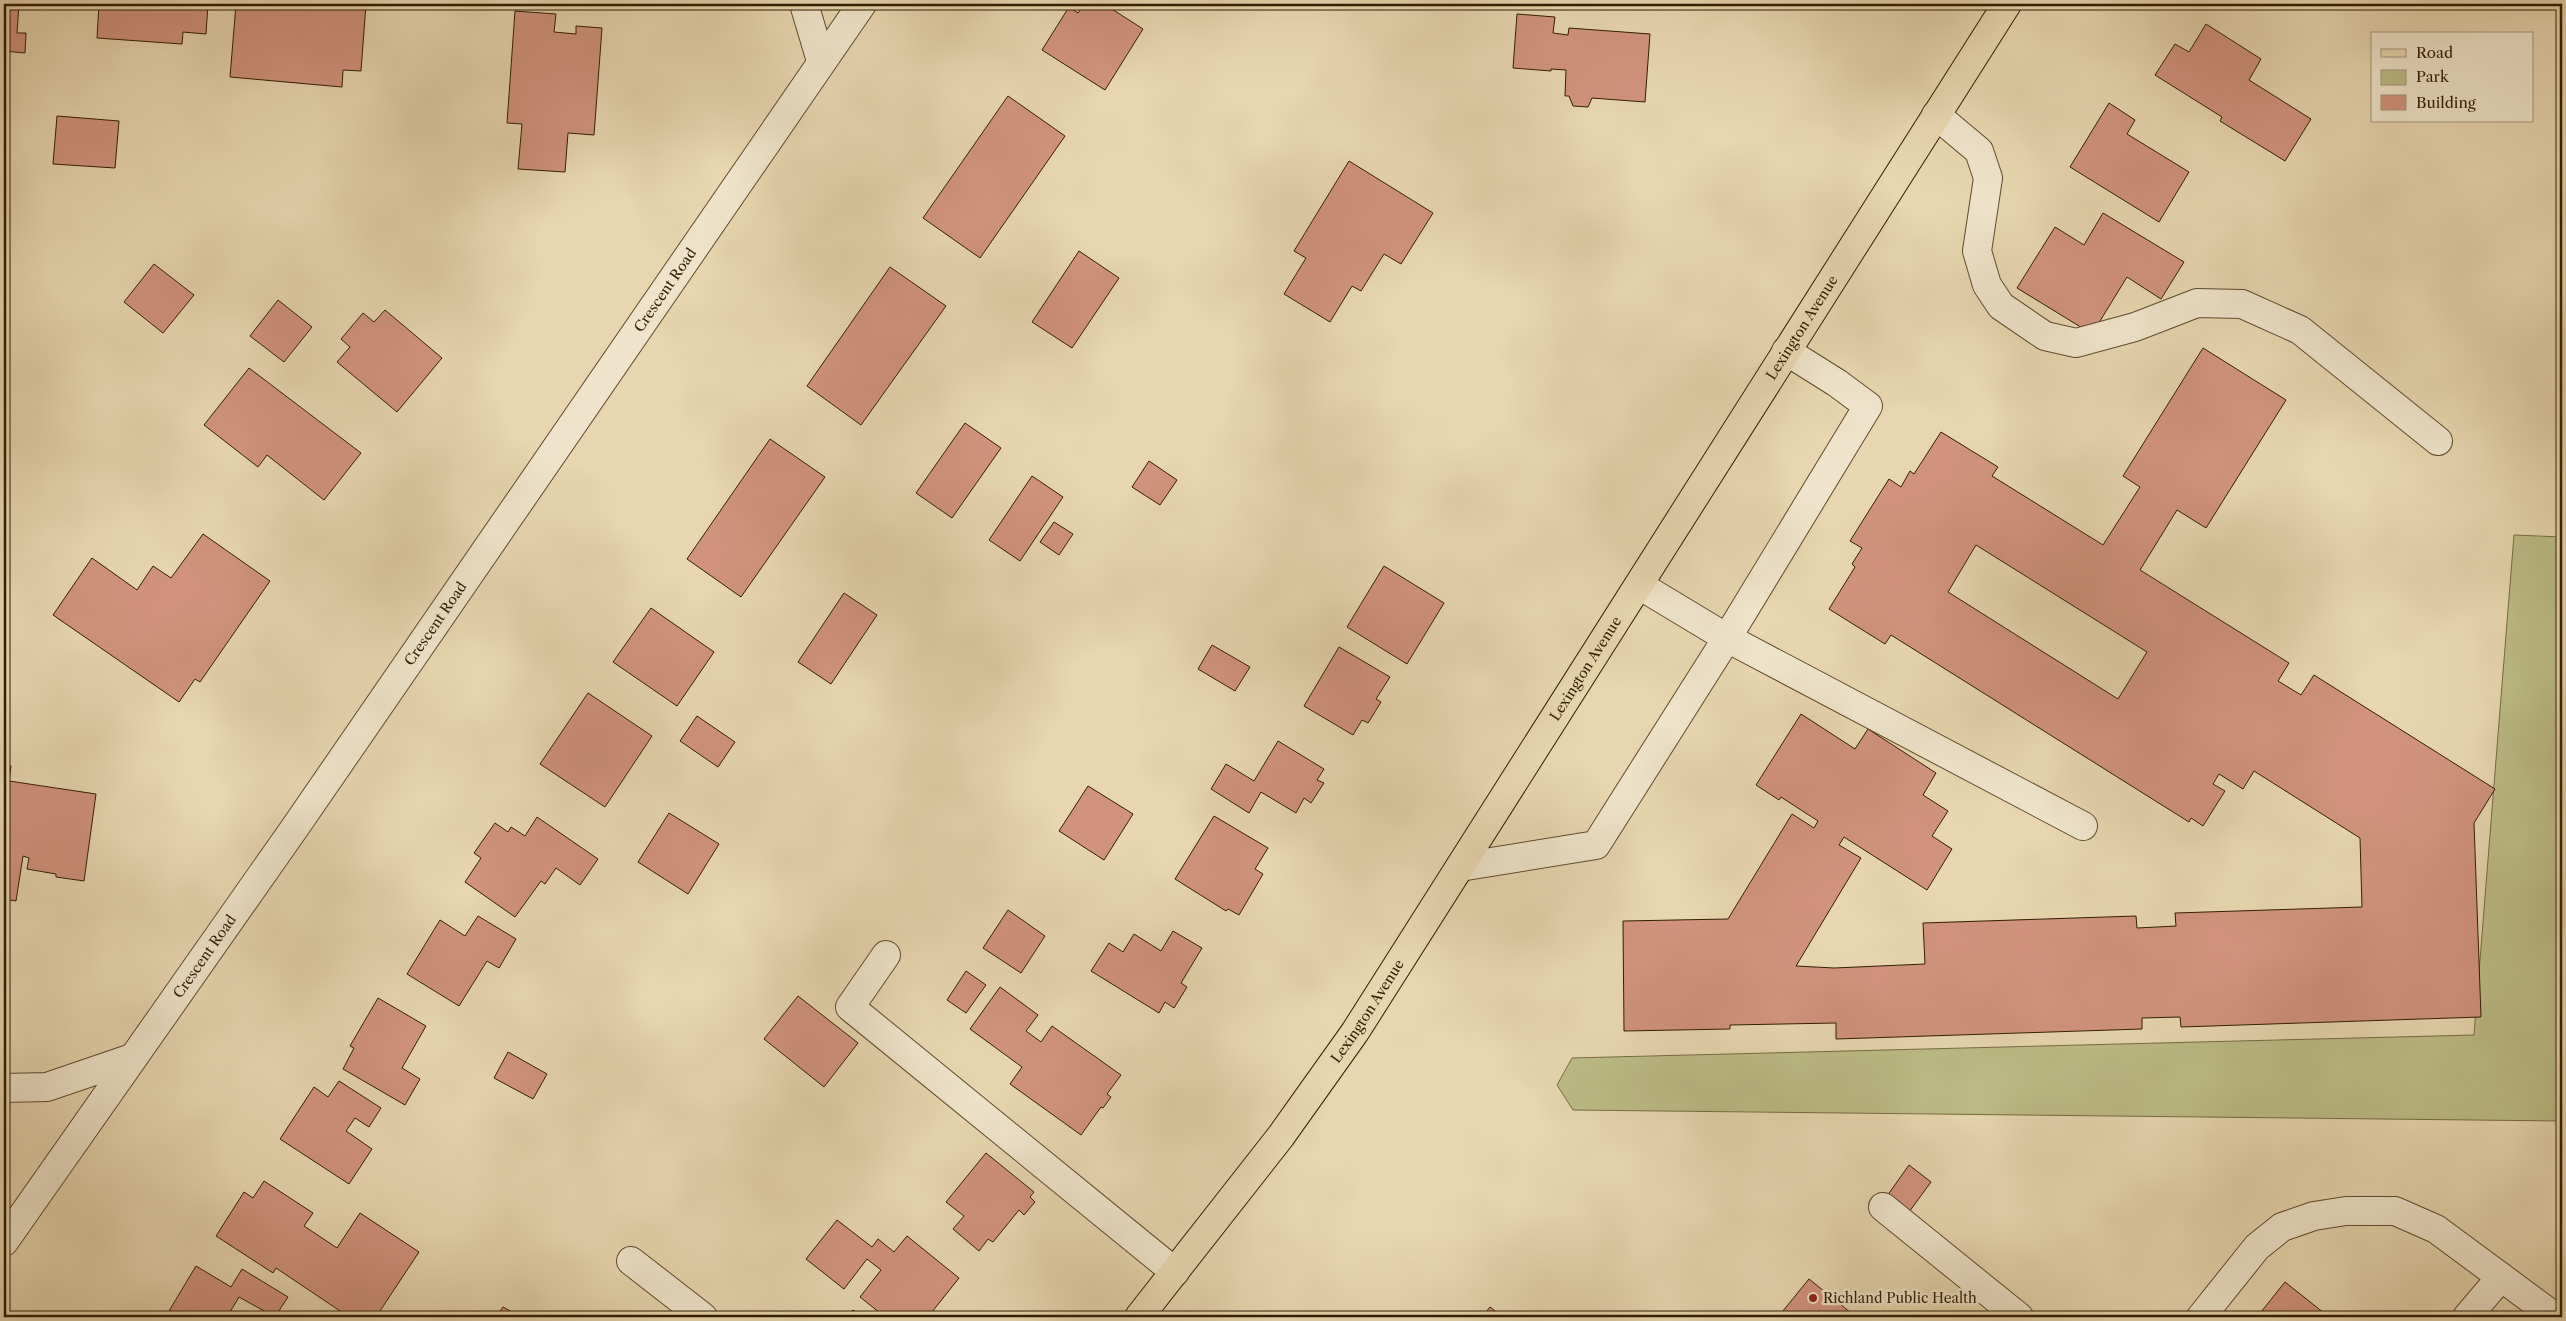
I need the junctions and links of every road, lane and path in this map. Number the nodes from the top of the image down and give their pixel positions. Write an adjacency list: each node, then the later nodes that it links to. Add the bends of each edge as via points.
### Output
1 (804, 4): 4 (street)
2 (862, 4): 4 (street, Crescent Road)
3 (2007, 4): 5 (main road, Lexington Avenue)
4 (821, 61): 13 (street, Crescent Road, via 296,826)
5 (1936, 115): 6 (main road, Lexington Avenue); 7 (street, via 1979,151 1988,178 1977,252 1987,285 2001,306 2045,336 2076,343 2135,327 2197,303 2242,304 2300,330)
6 (1786, 352): 8 (main road, Lexington Avenue); 9 (street, via 1868,406)
7 (2438, 441)
8 (1639, 585): 9 (street); 11 (main road, Lexington Avenue)
9 (1727, 638): 10 (street); 11 (street, via 1596,845)
10 (2083, 826)
11 (1460, 867): 18 (main road, Lexington Avenue, via 1355,1032)
12 (886, 955): 18 (street, via 850,1007)
13 (132, 1058): 14 (street, via 47,1087); 16 (street, Crescent Road)
14 (4, 1088)
15 (1883, 1206): 22 (street)
16 (4, 1242)
17 (631, 1261): 20 (street)
18 (1175, 1272): 21 (main road, Lexington Avenue)
19 (2501, 1277): 23 (street, via 2436,1229 2395,1211 2346,1211 2314,1216 2282,1227 2257,1247); 24 (street); 25 (street)
20 (704, 1317)
21 (1139, 1317)
22 (2019, 1317)
23 (2201, 1317)
24 (2467, 1317)
25 (2555, 1317)

